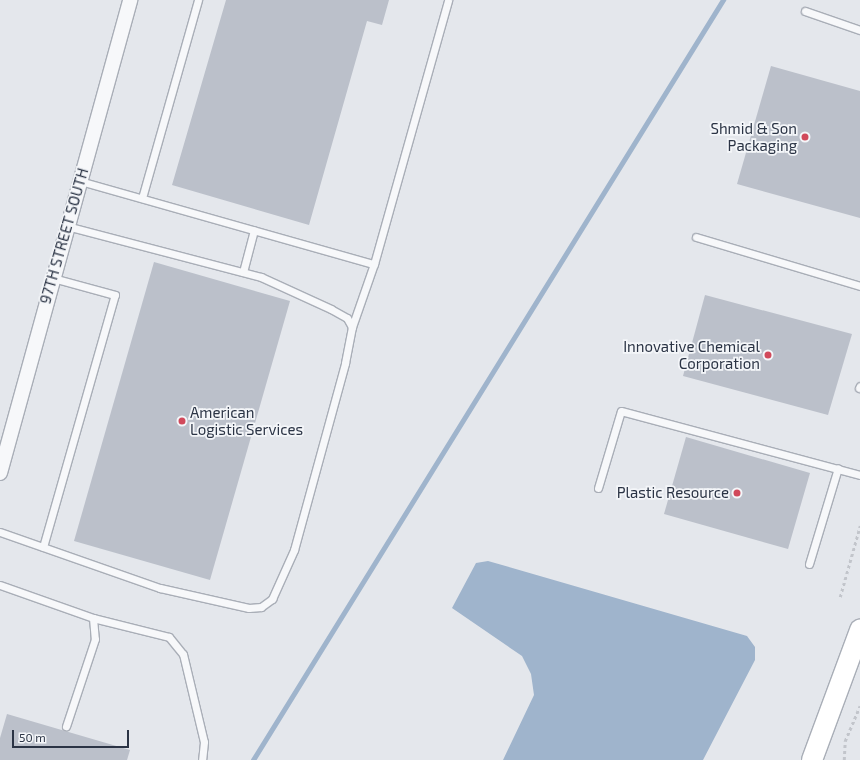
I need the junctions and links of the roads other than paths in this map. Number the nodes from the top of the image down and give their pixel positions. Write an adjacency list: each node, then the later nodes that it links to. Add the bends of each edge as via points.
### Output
1 (130, 0): 6 (street, 97TH STREET SOUTH)
2 (198, 0): 7 (lane)
3 (448, 0): 11 (lane)
4 (805, 11): 5 (lane)
5 (860, 30)
6 (80, 181): 7 (lane); 8 (street, 97TH STREET SOUTH)
7 (142, 198): 9 (lane)
8 (67, 226): 12 (lane); 13 (street, 97TH STREET SOUTH)
9 (254, 230): 11 (lane); 12 (lane)
10 (696, 237): 14 (lane)
11 (374, 264): 15 (lane)
12 (243, 272): 15 (lane, via 261,277 331,309 347,318)
13 (53, 278): 17 (street, 97TH STREET SOUTH); 21 (lane, via 115,296)
14 (860, 286)
15 (352, 327): 21 (lane, via 345,363 294,550 272,599 261,607 249,608 160,588)
16 (838, 468): 18 (lane); 19 (lane, via 621,410); 22 (lane)
17 (0, 473)
18 (860, 475)
19 (598, 488)
20 (0, 532): 21 (lane)
21 (43, 547)
22 (810, 564)
23 (0, 585): 24 (lane)
24 (92, 618): 26 (lane, via 95,639); 27 (lane, via 169,637 183,654 204,742)
25 (860, 630): 28 (street)
26 (66, 726)
27 (202, 760)
28 (812, 760)

